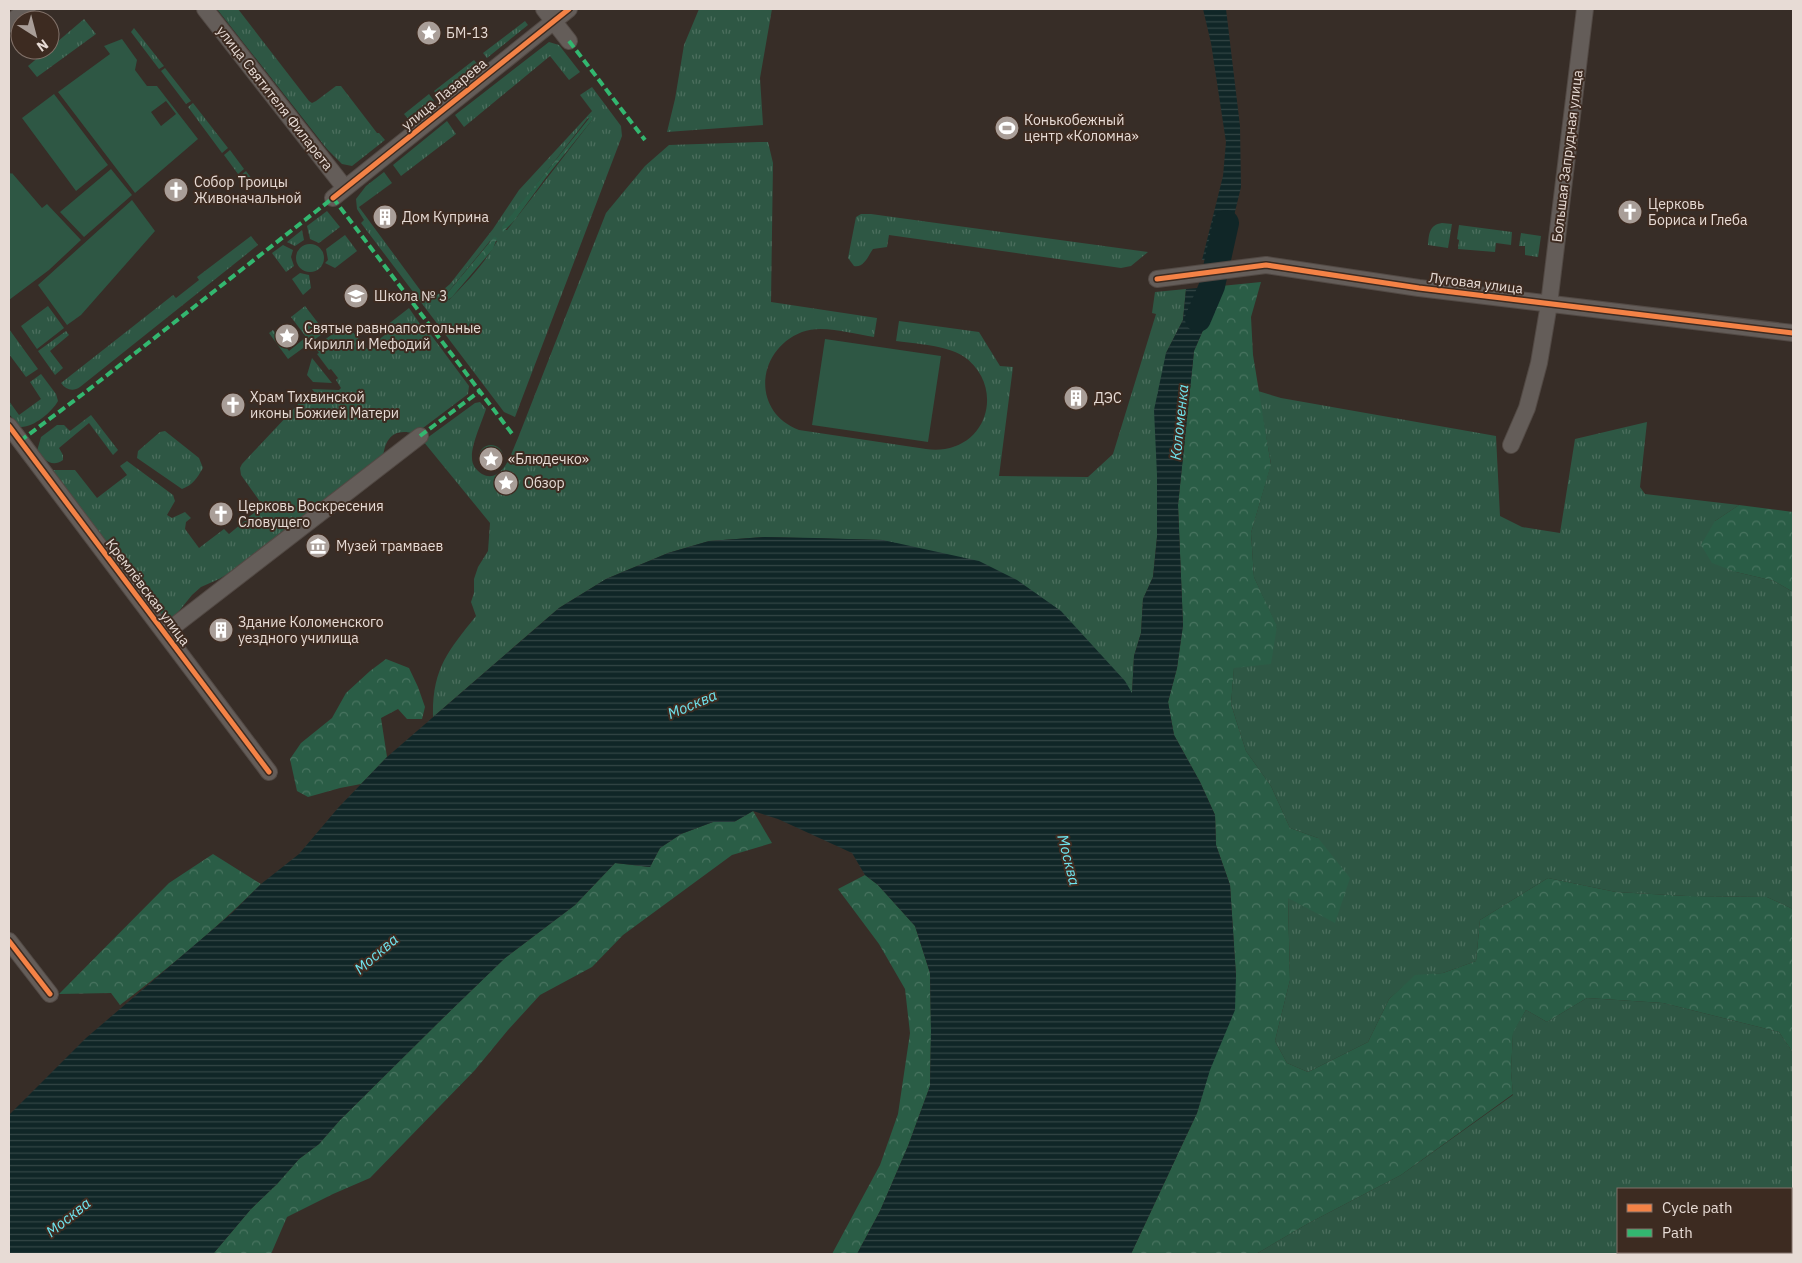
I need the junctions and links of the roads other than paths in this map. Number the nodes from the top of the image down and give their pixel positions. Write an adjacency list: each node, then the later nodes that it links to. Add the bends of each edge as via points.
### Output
1 (27, 9): 6 (street)
2 (205, 9): 8 (street, улица Святителя Филарета)
3 (569, 9): 5 (street, улица Лазарева)
4 (1585, 9): 10 (street, Большая Запрудная улица)
5 (549, 15): 7 (street); 8 (street, улица Лазарева)
6 (9, 24)
7 (569, 41)
8 (339, 193)
9 (1157, 279): 10 (street, Луговая улица, via 1266,265)
10 (1548, 304): 11 (street, Луговая улица); 14 (street, Большая Запрудная улица, via 1539,363)
11 (1793, 333)
12 (9, 426): 15 (street, Кремлёвская улица)
13 (420, 436): 16 (street)
14 (1511, 445)
15 (14, 446): 16 (street, Кремлёвская улица)
16 (165, 633): 17 (street, Кремлёвская улица)
17 (269, 772)
18 (9, 941): 19 (street)
19 (50, 994)

